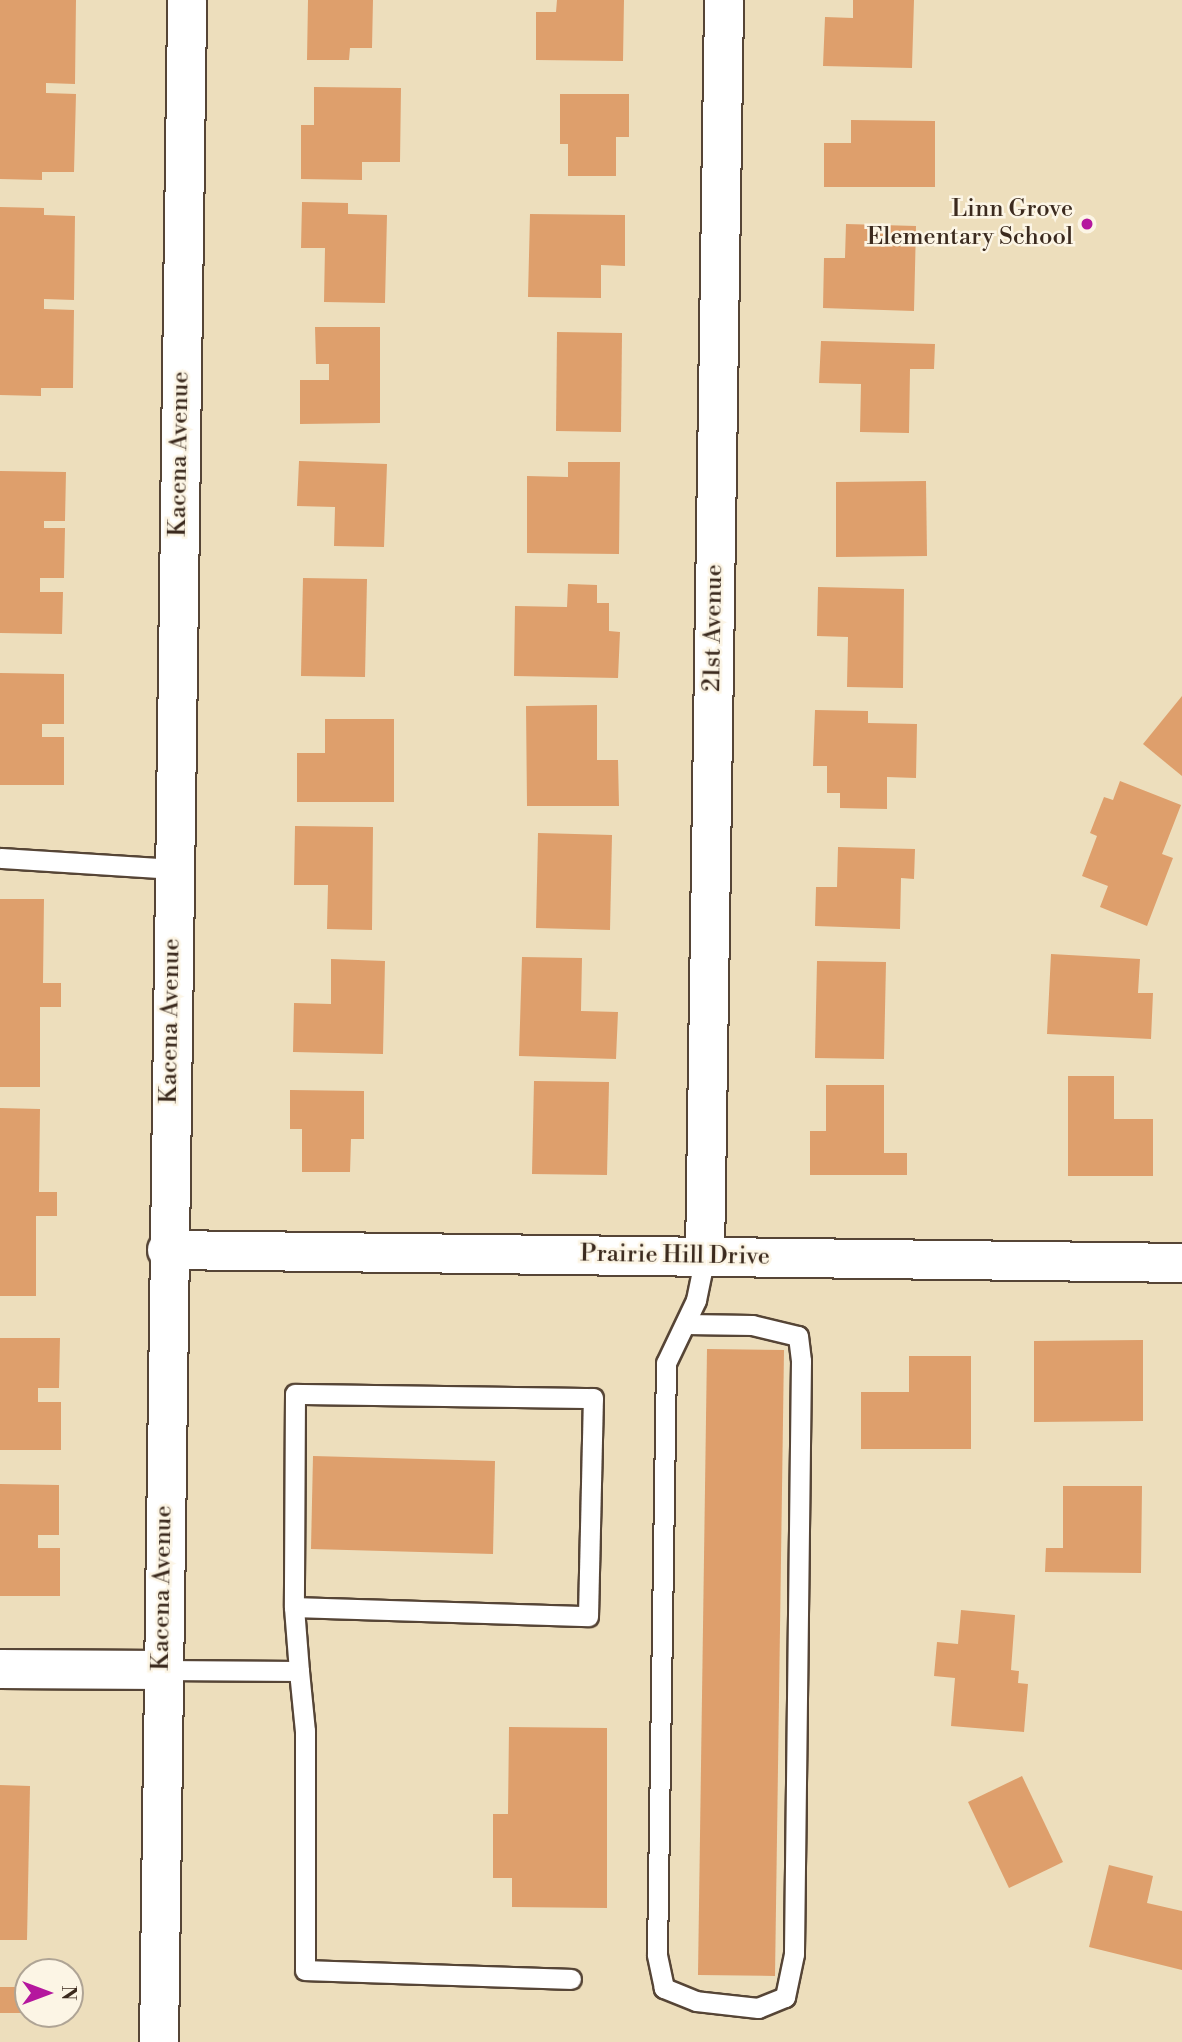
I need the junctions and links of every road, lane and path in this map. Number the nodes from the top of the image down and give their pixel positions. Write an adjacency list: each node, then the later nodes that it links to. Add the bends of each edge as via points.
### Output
1 (187, 0): 4 (street, Kacena Avenue)
2 (724, 0): 6 (street, 21st Avenue)
3 (0, 858): 4 (lane)
4 (173, 869): 5 (street, Kacena Avenue)
5 (167, 1250): 6 (street, Prairie Hill Drive); 11 (street, Kacena Avenue)
6 (705, 1256): 7 (street, Prairie Hill Drive); 8 (lane)
7 (1182, 1263)
8 (686, 1324): 8 (lane, via 666,1363 657,1954 664,1988 696,2001 758,2008 785,1997 794,1954 801,1361 798,1336 752,1325)
9 (293, 1607): 9 (lane, via 588,1616 593,1398 295,1394); 12 (lane)
10 (0, 1668): 11 (street)
11 (161, 1670): 12 (lane); 14 (street, Kacena Avenue)
12 (299, 1671): 13 (lane, via 305,1731 305,1970)
13 (571, 1979)
14 (159, 2042)

